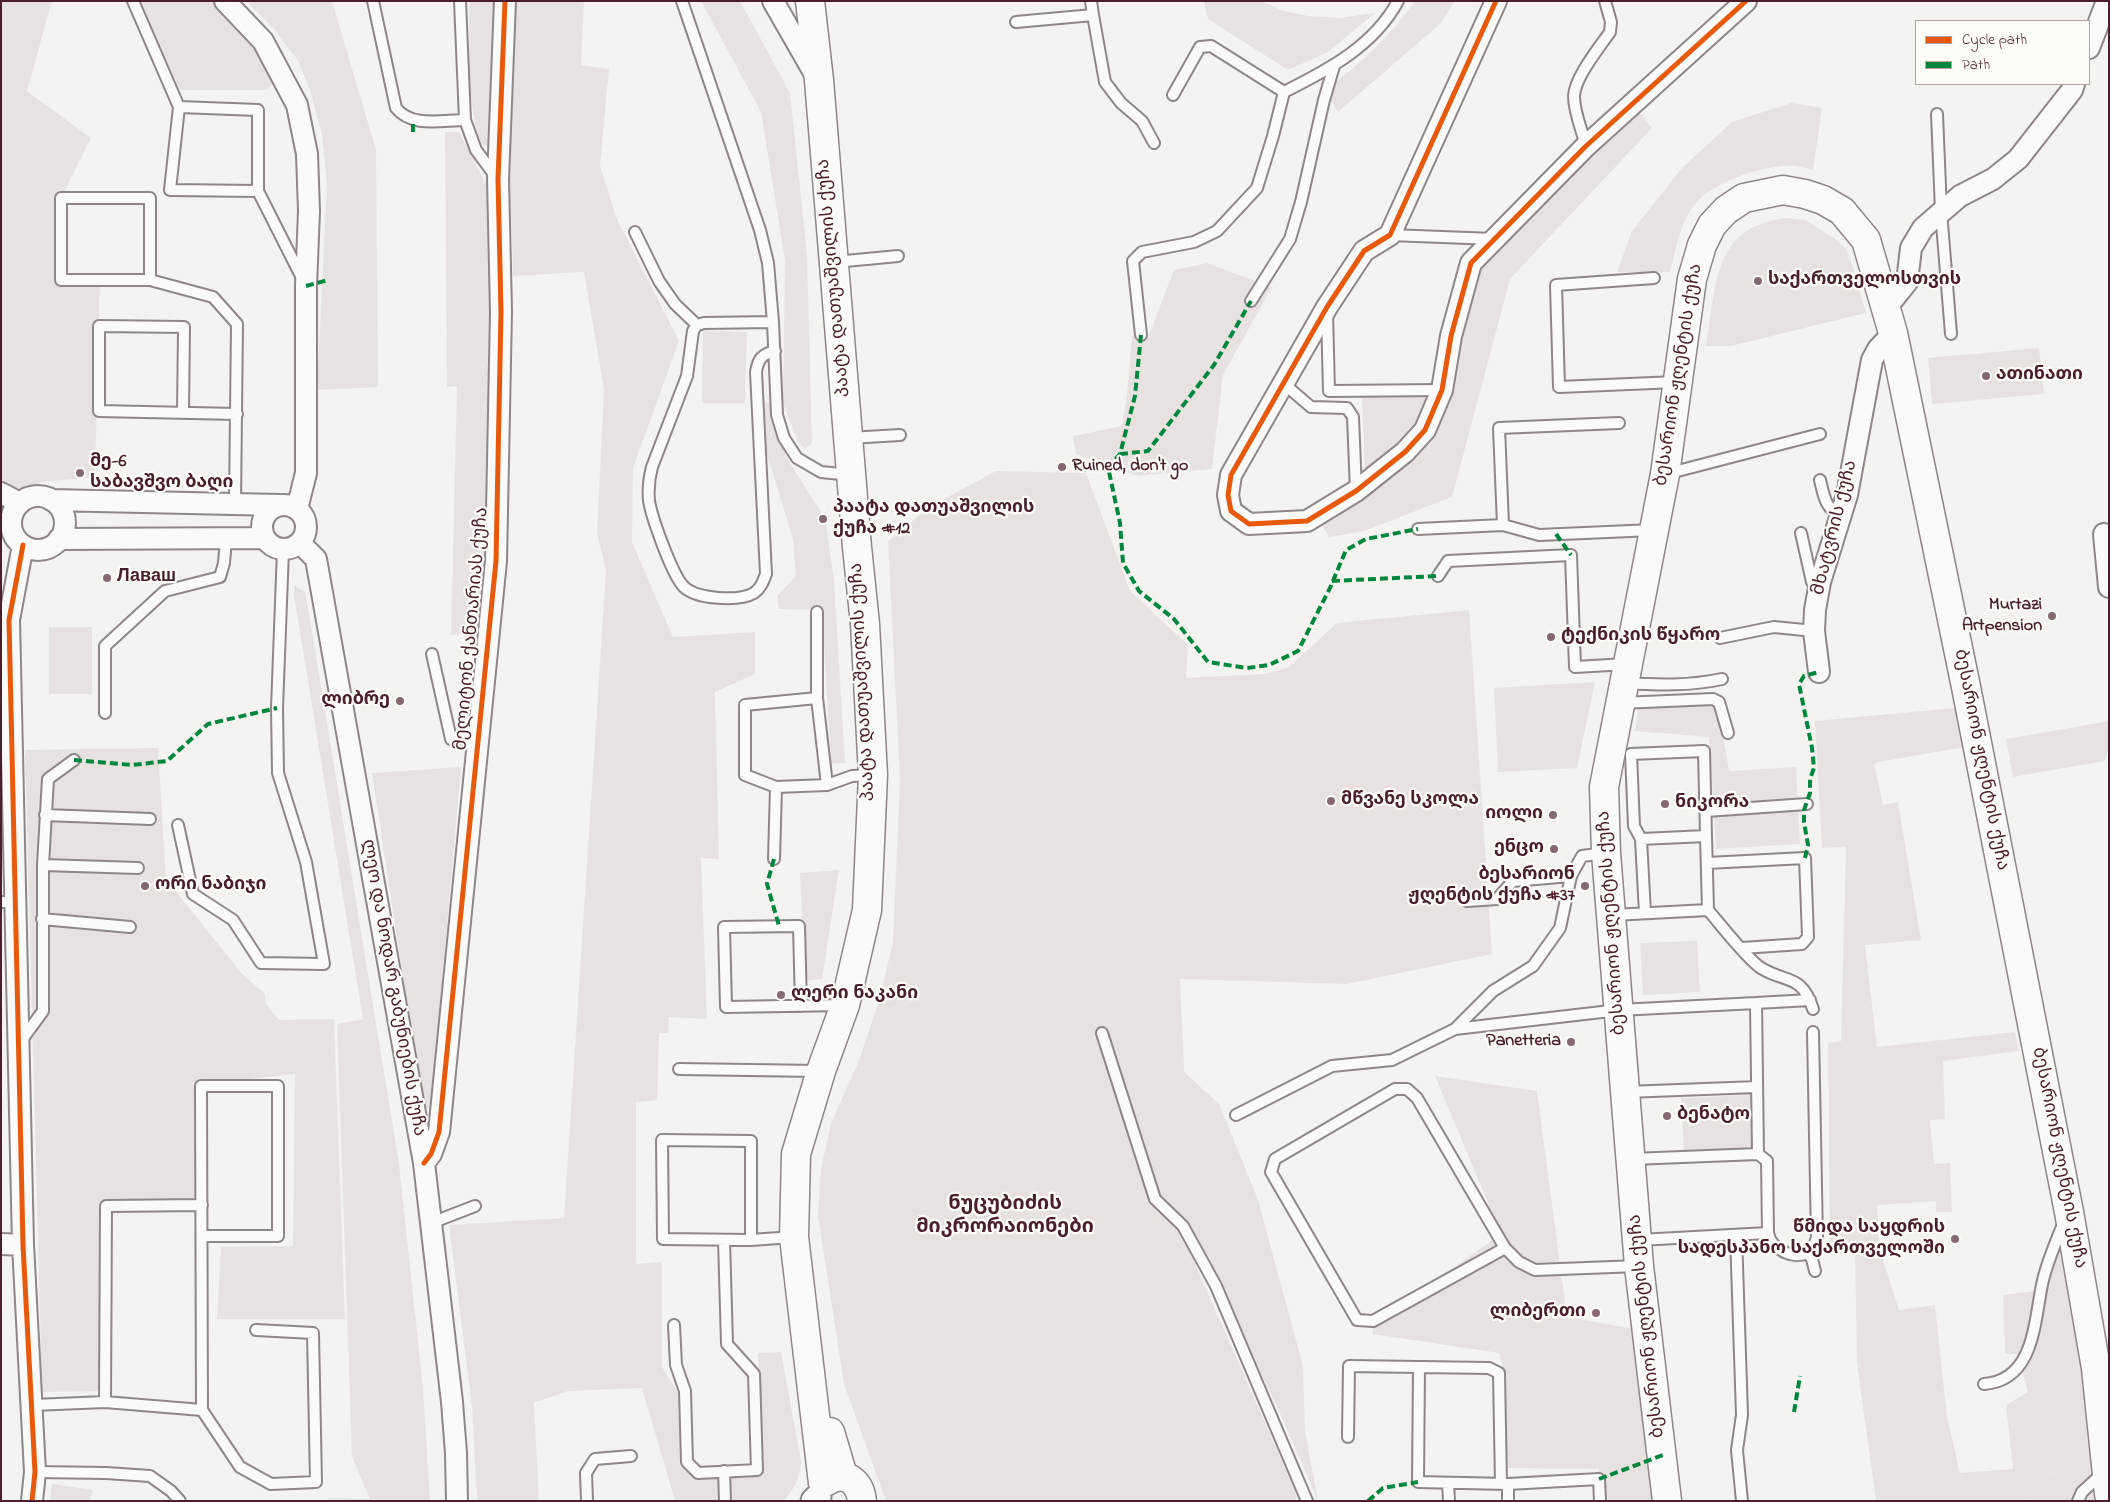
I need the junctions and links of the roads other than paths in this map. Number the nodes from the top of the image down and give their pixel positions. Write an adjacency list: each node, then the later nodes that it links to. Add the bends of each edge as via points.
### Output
1 (133, 1): 23 (lane)
2 (225, 1): 38 (street, via 263,41 297,105 307,164 310,211)
3 (373, 1): 25 (lane, via 396,108 402,116 414,121)
4 (460, 1): 25 (lane)
5 (505, 1): 28 (street, მელიტონ ქანთარიას ქუჩა)
6 (682, 1): 42 (lane, via 760,230 768,263)
7 (772, 1): 19 (street)
8 (810, 1): 19 (main road, პაატა დათუაშვილის ქუჩა)
9 (1091, 1): 15 (lane)
10 (1398, 1): 18 (lane, via 1390,15 1352,54)
11 (1496, 1): 32 (street)
12 (1605, 1): 27 (lane, via 1612,22 1610,32 1577,82 1574,96)
13 (1746, 1): 27 (street)
14 (2107, 1): 17 (street)
15 (1093, 15): 16 (lane); 26 (lane, via 1105,82 1121,103 1142,121)
16 (1016, 22)
17 (2090, 45)
18 (1334, 66): 21 (lane); 39 (lane, via 1290,239)
19 (819, 80): 35 (main road, პაატა დათუაშვილის ქუჩა)
20 (2074, 85): 30 (street, მხატვრის ქუჩა, via 2018,159 1993,179 1960,196)
21 (1284, 92): 22 (lane, via 1211,46 1204,46 1200,47); 45 (lane, via 1257,188 1217,231 1194,242 1142,252 1133,260)
22 (1173, 95)
23 (179, 107): 29 (lane, via 258,110); 29 (lane, via 170,190)
24 (1937, 114): 30 (lane)
25 (465, 120): 28 (lane, via 476,150)
26 (1154, 142)
27 (1586, 146): 33 (street)
28 (498, 179): 90 (street, მელიტონ ქანთარიას ქუჩა, via 501,312 496,561)
29 (258, 191): 38 (lane)
30 (1941, 211): 41 (street, მხატვრის ქუჩა, via 1923,228 1911,248 1906,282); 44 (lane)
31 (635, 232): 43 (lane, via 675,304)
32 (1390, 235): 33 (lane); 40 (street, via 1364,251)
33 (1494, 239): 49 (street, via 1471,263 1451,336)
34 (898, 256): 35 (lane)
35 (834, 262): 55 (main road, პაატა დათუაშვილის ქუჩა)
36 (1654, 278): 47 (lane, via 1556,285 1559,387)
37 (150, 280): 37 (lane, via 150,198 62,198 62,280); 51 (lane, via 213,297 237,324)
38 (306, 286): 63 (street, via 306,474)
39 (1251, 301)
40 (1327, 307): 48 (street); 49 (lane, via 1329,391)
41 (1890, 320): 47 (main road, ბესარიონ ჟღენტის ქუჩა, via 1866,240 1842,211 1823,200 1783,190 1744,198 1712,225 1702,245 1692,279); 65 (street, მხატვრის ქუჩა, via 1872,360); 134 (main road, ბესარიონ ჟღენტის ქუჩა)
42 (773, 322): 43 (lane); 46 (lane)
43 (697, 325): 46 (lane, via 693,331 687,376 648,482 649,502 674,570 684,586 696,594 741,597 762,585 766,574 756,372 757,362 763,355)
44 (1951, 334)
45 (1140, 335)
46 (775, 351): 57 (lane, via 777,415 784,438 797,458 821,472)
47 (1679, 382): 56 (main road, ბესარიონ ჟღენტის ქუჩა)
48 (1283, 383): 59 (lane, via 1311,408 1346,408 1353,417); 59 (street, via 1231,475 1228,495 1231,511 1249,524 1307,521)
49 (1442, 390): 59 (street, via 1425,430 1406,452)
50 (184, 412): 50 (lane, via 99,411 99,326 184,327); 51 (lane)
51 (237, 414): 62 (lane)
52 (1619, 423): 66 (lane, via 1499,428)
53 (1820, 434): 56 (lane)
54 (900, 435): 55 (lane)
55 (848, 438): 57 (main road, პაატა დათუაშვილის ქუჩა)
56 (1665, 474): 68 (main road, ბესარიონ ჟღენტის ქუჩა)
57 (851, 476): 92 (main road, პაატა დათუაშვილის ქუჩა, via 865,624)
58 (1820, 480): 65 (lane, via 1826,504)
59 (1356, 491)
60 (1, 493): 64 (street)
61 (51, 500): 62 (street); 64 (street, via 37,496 27,498); 72 (street, via 62,513 63,531)
62 (235, 503): 63 (street)
63 (288, 507): 71 (street, via 268,512 264,517 262,532); 75 (street, via 305,519 306,525 306,532)
64 (11, 514): 74 (street, via 13,534)
65 (1841, 515): 78 (street, მხატვრის ქუჩა)
66 (1503, 525): 67 (lane); 68 (lane, via 1539,535)
67 (1418, 529)
68 (1654, 530): 85 (main road, ბესარიონ ჟღენტის ქუჩა)
69 (1801, 533): 78 (lane, via 1812,582)
70 (2104, 534): 77 (street)
71 (265, 538): 73 (street); 75 (street, via 270,544)
72 (59, 539): 73 (street); 74 (street, via 44,549 35,550)
73 (226, 539): 88 (lane, via 220,577 166,591 105,646)
74 (22, 545): 87 (street, via 9,620)
75 (291, 546): 99 (lane, via 277,708 278,773 306,862 324,964 261,963 233,920 193,894); 131 (street, ლეო და ნოდარ გაბუნიების ქუჩა, via 316,559)
76 (1438, 576): 85 (lane, via 1448,561 1571,555 1575,667)
77 (2109, 588)
78 (1819, 589): 80 (street, მხატვრის ქუჩა)
79 (817, 612): 86 (lane)
80 (1814, 631): 81 (lane, via 1774,627); 83 (street, მხატვრის ქუჩა)
81 (1720, 638)
82 (432, 654): 90 (lane, via 451,739)
83 (1820, 672)
84 (1722, 679): 85 (lane, via 1702,684)
85 (1624, 683): 89 (lane, via 1713,699 1718,702); 102 (main road, ბესარიონ ჟღენტის ქუჩა, via 1604,787)
86 (817, 698): 93 (lane); 94 (lane, via 745,705 746,775)
87 (6, 711): 108 (street)
88 (104, 712)
89 (1728, 733)
90 (478, 739): 131 (street, მელიტონ ქანთარიას ქუჩა, via 439,1132)
91 (74, 760): 97 (lane, via 48,779)
92 (873, 776): 93 (lane, via 852,776); 117 (main road, პაატა დათუაშვილის ქუჩა, via 867,910)
93 (827, 785): 94 (lane)
94 (776, 787): 103 (lane)
95 (1807, 804): 96 (lane)
96 (1706, 811): 100 (lane); 101 (lane, via 1704,751 1631,754 1634,826)
97 (45, 815): 98 (lane); 105 (lane)
98 (150, 819)
99 (178, 826)
100 (1706, 836): 101 (lane); 104 (lane)
101 (1641, 839): 111 (lane)
102 (1606, 853): 107 (lane, via 1582,856); 112 (main road, ბესარიონ ჟღენტის ქუჩა)
103 (774, 860)
104 (1707, 863): 110 (lane); 115 (lane, via 1805,858 1806,940 1802,944)
105 (43, 865): 106 (lane); 113 (lane)
106 (138, 868)
107 (1571, 876): 109 (lane, via 1512,881 1497,899); 120 (lane, via 1560,928 1533,966 1493,991)
108 (8, 892): 123 (street)
109 (1468, 901)
110 (1708, 910): 111 (lane); 115 (lane)
111 (1645, 913): 112 (lane)
112 (1612, 915): 119 (main road, ბესარიონ ჟღენტის ქუჩა)
113 (42, 919): 114 (lane); 123 (lane, via 42,1011)
114 (130, 928)
115 (1742, 948): 116 (lane, via 1761,968 1799,983 1812,1005)
116 (1756, 1003): 119 (lane); 126 (lane)
117 (845, 1005): 118 (lane); 125 (main road, პაატა დათუაშვილის ქუჩა)
118 (801, 1006): 118 (lane, via 726,1007 724,927 799,926)
119 (1619, 1010): 120 (lane); 127 (main road, ბესარიონ ჟღენტის ქუჩა)
120 (1455, 1029): 128 (lane, via 1392,1060 1332,1066)
121 (1102, 1032): 169 (lane, via 1155,1199 1183,1226 1216,1286)
122 (1813, 1032): 145 (lane, via 1817,1238)
123 (18, 1045): 143 (street)
124 (679, 1069): 125 (lane)
125 (821, 1071): 139 (main road, პაატა დათუაშვილის ქუჩა, via 796,1154)
126 (1758, 1087): 127 (lane); 129 (lane)
127 (1626, 1092): 130 (main road, ბესარიონ ჟღენტის ქუჩა)
128 (1236, 1114)
129 (1758, 1154): 130 (lane); 136 (lane, via 1767,1161)
130 (1631, 1159): 146 (main road, ბესარიონ ჟღენტის ქუჩა)
131 (424, 1163): 135 (street, ლეო და ნოდარ გაბუნიების ქუჩა)
132 (202, 1205): 138 (lane); 138 (lane, via 201,1086 278,1086 278,1236); 152 (lane, via 106,1206)
133 (476, 1206): 135 (lane)
134 (2069, 1212): 151 (lane, via 2044,1278 2028,1350 2008,1378); 159 (main road, ბესარიონ ჟღენტის ქუჩა, via 2096,1368)
135 (431, 1223): 165 (street, ლეო და ნოდარ გაბუნიების ქუჩა, via 452,1402)
136 (1768, 1233): 137 (lane); 145 (lane, via 1773,1246 1780,1250 1800,1255)
137 (1736, 1235): 146 (lane); 174 (lane, via 1742,1415 1737,1450)
138 (202, 1236): 154 (lane)
139 (794, 1237): 141 (lane); 162 (main road, პაატა დათუაშვილის ქუჩა)
140 (724, 1240): 141 (lane); 141 (lane, via 663,1239 662,1140 751,1141); 157 (lane, via 727,1344 754,1374 757,1470)
141 (751, 1240)
142 (1, 1244): 143 (street)
143 (23, 1245): 153 (street)
144 (1505, 1248): 144 (lane, via 1417,1098 1407,1089 1395,1089 1275,1159 1271,1172 1357,1320 1373,1321); 146 (lane, via 1519,1262 1534,1270)
145 (1808, 1252): 147 (lane)
146 (1638, 1253): 173 (main road, ბესარიონ ჟღენტის ქუჩა)
147 (1815, 1271)
148 (674, 1325): 157 (lane, via 676,1366 685,1391 686,1462 698,1473)
149 (256, 1330): 154 (lane, via 313,1332 316,1482 271,1484 240,1467)
150 (1419, 1367): 155 (lane, via 1349,1366); 160 (lane, via 1418,1482); 161 (lane, via 1490,1368 1499,1373)
151 (1984, 1384)
152 (105, 1402): 153 (lane); 154 (lane)
153 (33, 1405): 158 (street)
154 (202, 1410)
155 (1348, 1437)
156 (631, 1456): 166 (lane, via 595,1459 586,1473)
157 (724, 1471): 167 (lane)
158 (35, 1472): 163 (street); 164 (lane, via 150,1476)
159 (2107, 1482): 175 (lane, via 2082,1492)
160 (1448, 1483): 161 (lane); 170 (lane)
161 (1505, 1484): 171 (lane); 172 (lane, via 1599,1479)
162 (823, 1491): 168 (main road, via 854,1481 861,1490)
163 (32, 1501)
164 (180, 1501)
165 (457, 1501)
166 (587, 1501)
167 (725, 1501)
168 (862, 1501)
169 (1307, 1501)
170 (1449, 1501)
171 (1508, 1501)
172 (1600, 1501)
173 (1667, 1501)
174 (1742, 1501)
175 (2078, 1501)

